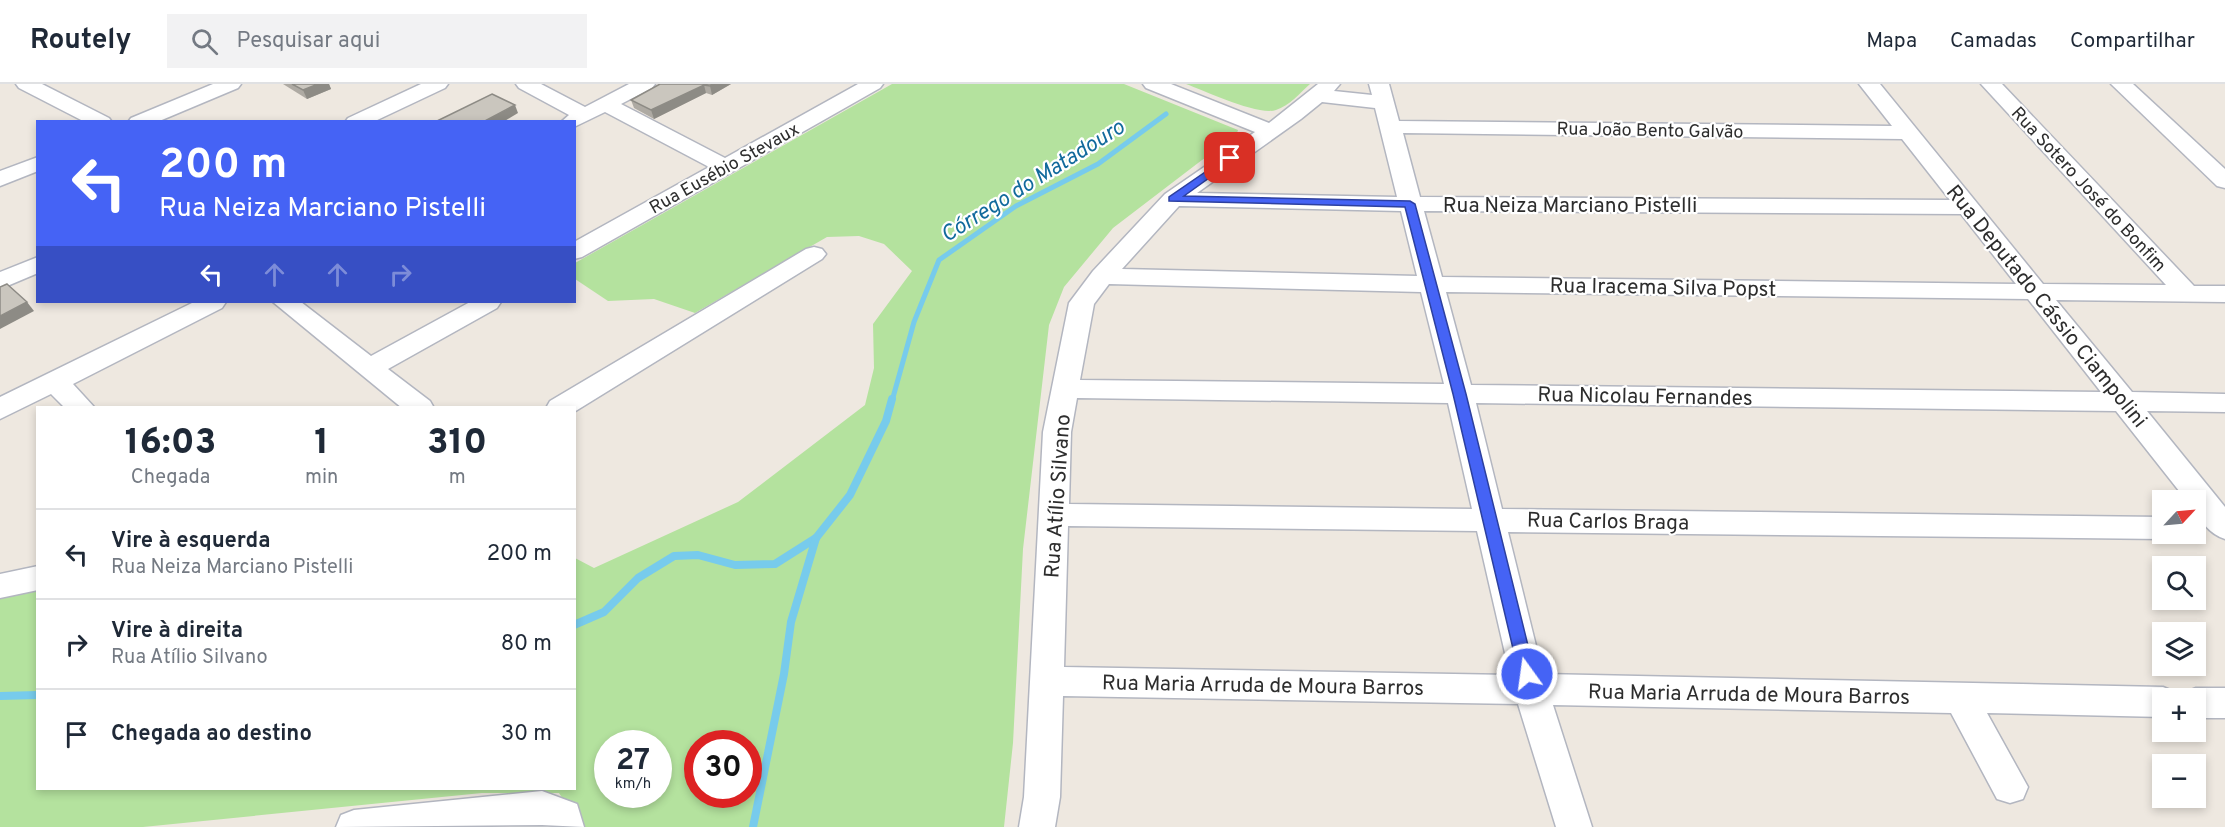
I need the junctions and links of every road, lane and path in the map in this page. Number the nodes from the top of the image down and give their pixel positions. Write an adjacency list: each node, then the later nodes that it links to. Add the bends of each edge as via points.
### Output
1 (26, 84): 15 (street)
2 (231, 84): 16 (street)
3 (438, 84): 17 (street)
4 (526, 84): 14 (street)
5 (645, 84): 12 (street)
6 (873, 84): 21 (street, Rua Eusébio Stevaux)
7 (1152, 84): 18 (street)
8 (1869, 84): 19 (street, Rua Deputado Cássio Ciampolini)
9 (1990, 84): 34 (street, Rua Sotero José do Bonfim)
10 (2121, 84): 23 (street)
11 (1324, 90): 13 (street, Rua Atílio Silvano); 18 (street, Rua Atílio Silvano)
12 (605, 104): 14 (street); 21 (street)
13 (1385, 104): 19 (street, Rua João Bento Galvão); 25 (street)
14 (578, 118)
15 (98, 120)
16 (143, 120)
17 (359, 120)
18 (1271, 131): 24 (street, Rua Atílio Silvano)
19 (1909, 133): 26 (street, Rua Deputado Cássio Ciampolini)
20 (36, 164): 22 (street)
21 (726, 167): 27 (street, Rua Eusébio Stevaux)
22 (0, 179)
23 (2225, 181)
24 (1173, 199): 25 (street, Rua Neiza Marciano Pistelli); 30 (street, Rua Atílio Silvano)
25 (1410, 204): 26 (street, Rua Neiza Marciano Pistelli); 32 (street)
26 (1968, 207): 33 (street, Rua Deputado Cássio Ciampolini)
27 (576, 251)
28 (814, 254): 47 (street)
29 (36, 265): 31 (street)
30 (1102, 276): 32 (street, Rua Iracema Silva Popst); 41 (street, Rua Atílio Silvano, via 1082,303)
31 (0, 281)
32 (1431, 285): 33 (street, Rua Iracema Silva Popst); 42 (street)
33 (2036, 292): 34 (street, Rua Iracema Silva Popst); 43 (street, Rua Deputado Cássio Ciampolini)
34 (2187, 293): 35 (street, Rua Iracema Silva Popst)
35 (2225, 294)
36 (211, 303): 40 (street)
37 (287, 303): 39 (street)
38 (486, 303): 39 (street)
39 (371, 367): 46 (street)
40 (54, 381): 45 (street); 48 (street)
41 (1066, 389): 42 (street, Rua Nicolau Fernandes); 49 (street, Rua Atílio Silvano, via 1057,432)
42 (1460, 394): 43 (street, Rua Nicolau Fernandes); 50 (street)
43 (2124, 402): 44 (street, Rua Nicolau Fernandes); 53 (street, Rua Deputado Cássio Ciampolini)
44 (2225, 403)
45 (79, 406)
46 (418, 406)
47 (563, 406)
48 (0, 409)
49 (1054, 515): 50 (street, Rua Carlos Braga); 56 (street, Rua Atílio Silvano)
50 (1488, 520): 51 (street, Rua Carlos Braga); 57 (street)
51 (2152, 528)
52 (2206, 528): 53 (street)
53 (2225, 528)
54 (36, 578): 55 (street)
55 (0, 586)
56 (1046, 681): 57 (street, Rua Maria Arruda de Moura Barros); 65 (street, Rua Atílio Silvano, via 1042,797)
57 (1531, 690): 58 (street, Rua Maria Arruda de Moura Barros); 66 (street)
58 (1961, 698): 59 (street, Rua Maria Arruda de Moura Barros); 62 (street)
59 (2152, 702)
60 (2206, 703): 61 (street)
61 (2225, 703)
62 (2010, 787)
63 (354, 827): 64 (street, via 542,808 564,816)
64 (566, 827)
65 (1037, 827)
66 (1574, 827)

